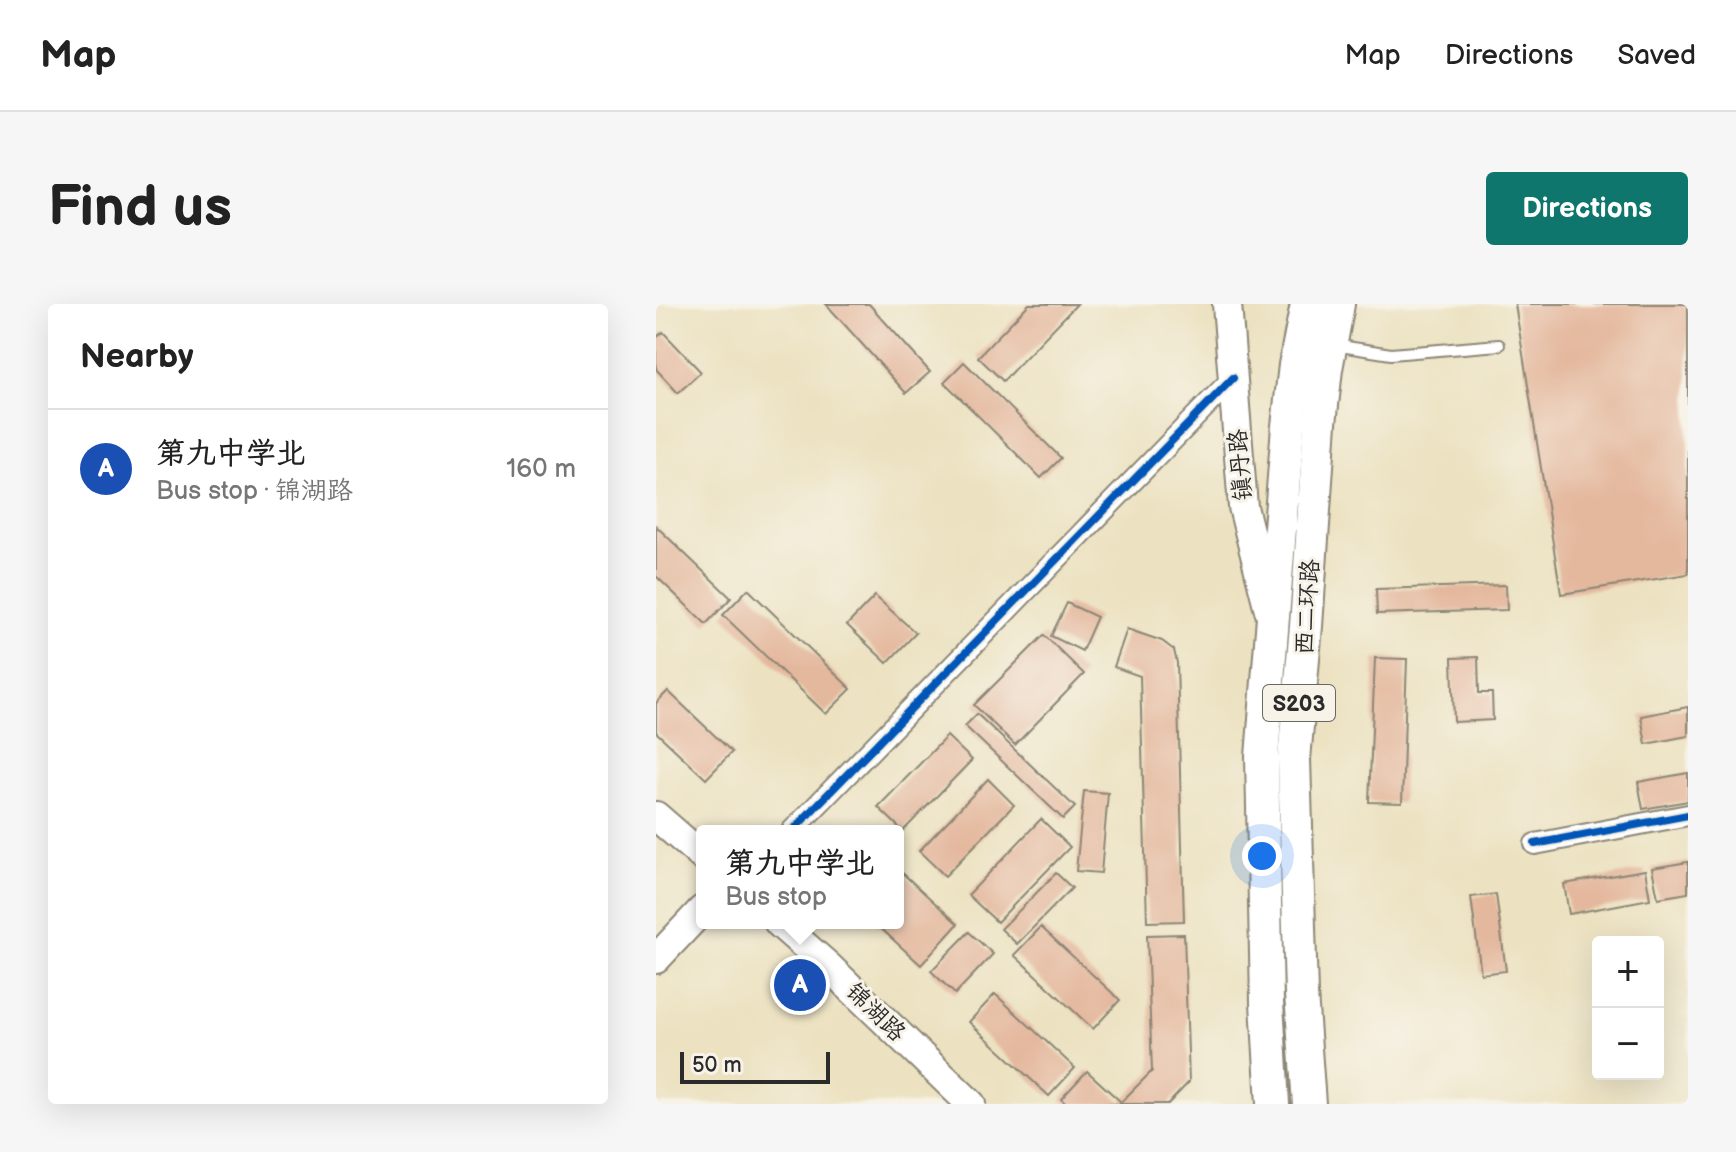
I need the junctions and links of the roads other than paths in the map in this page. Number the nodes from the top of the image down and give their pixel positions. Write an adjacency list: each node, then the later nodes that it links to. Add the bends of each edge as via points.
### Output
1 (1227, 304): 6 (street, 镇丹路)
2 (1307, 304): 7 (main road, 西二环路 / S203, via 1295,365)
3 (1338, 304): 4 (main road, 西二环路 / S203)
4 (1331, 344): 5 (lane, via 1391,354); 8 (main road, 西二环路 / S203)
5 (1499, 345)
6 (1233, 378): 7 (street, 镇丹路, via 1243,507); 11 (street)
7 (1273, 622): 8 (main road); 18 (main road, 西二环路 / S203, via 1262,757)
8 (1306, 626): 19 (main road, 西二环路 / S203, via 1294,759)
9 (1688, 815): 12 (street)
10 (656, 816): 13 (street)
11 (798, 825)
12 (1535, 844)
13 (696, 851)
14 (696, 916): 16 (street)
15 (786, 929): 17 (street, 锦湖路)
16 (656, 959)
17 (971, 1104)
18 (1273, 1104)
19 (1309, 1104)

